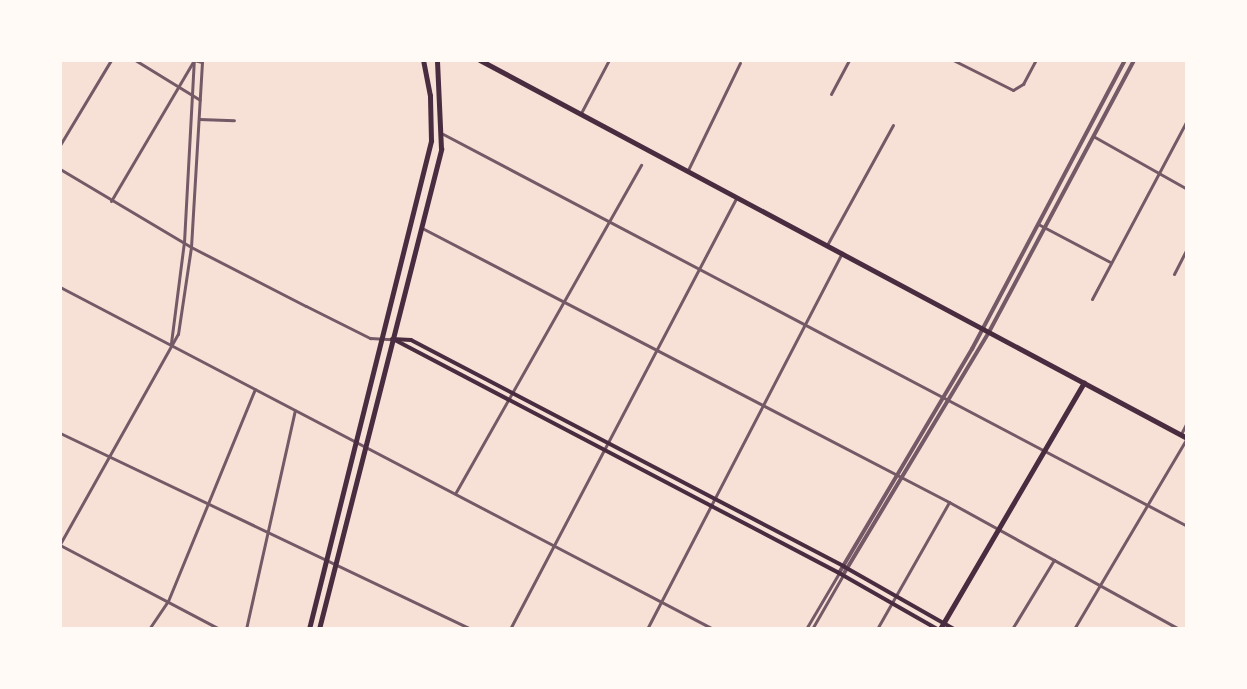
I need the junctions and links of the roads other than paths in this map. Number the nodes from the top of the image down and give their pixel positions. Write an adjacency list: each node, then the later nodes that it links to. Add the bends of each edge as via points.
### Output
1 (111, 60): 26 (street)
2 (135, 60): 15 (street)
3 (194, 60): 13 (street); 15 (street); 16 (street)
4 (423, 60): 53 (main road, via 430,96 431,141)
5 (437, 60): 24 (main road)
6 (480, 60): 19 (main road)
7 (609, 60): 19 (street)
8 (849, 60): 17 (street)
9 (953, 60): 10 (street, via 1013,90 1023,84)
10 (1036, 60)
11 (1125, 60): 35 (street)
12 (1134, 60): 25 (street)
13 (202, 61): 18 (street)
14 (740, 63): 29 (street)
15 (179, 87): 16 (street); 33 (street)
16 (193, 94): 18 (street); 38 (street)
17 (831, 94)
18 (200, 100): 20 (street)
19 (581, 113): 29 (main road)
20 (199, 119): 21 (street); 40 (street)
21 (234, 120)
22 (1187, 120): 30 (street)
23 (893, 125): 39 (street)
24 (443, 134): 34 (street); 37 (main road)
25 (1093, 136): 30 (street); 36 (street)
26 (60, 145)
27 (641, 165): 34 (street)
28 (60, 169): 33 (street)
29 (688, 170): 32 (main road)
30 (1157, 172): 31 (street); 43 (street)
31 (1187, 189)
32 (736, 198): 39 (main road); 44 (street)
33 (111, 201): 38 (street)
34 (611, 220): 44 (street); 48 (street)
35 (1038, 224): 36 (street); 50 (street)
36 (1045, 226): 43 (street); 51 (street)
37 (422, 228): 48 (street); 52 (main road)
38 (184, 242): 40 (street); 54 (street)
39 (827, 245): 42 (main road)
40 (191, 247): 53 (street); 54 (street, via 178,334)
41 (1187, 248): 45 (street)
42 (842, 253): 49 (street); 50 (main road)
43 (1110, 262): 47 (street)
44 (699, 266): 49 (street); 55 (street)
45 (1174, 274)
46 (60, 287): 54 (street)
47 (1092, 299)
48 (566, 300): 55 (street); 58 (street)
49 (806, 323): 59 (street); 62 (street)
50 (983, 329): 51 (main road); 59 (street)
51 (989, 332): 56 (main road); 61 (street)
52 (392, 339): 53 (street); 58 (main road, via 411,340); 60 (main road); 70 (main road)
53 (379, 340): 68 (main road)
54 (171, 345): 57 (street); 73 (street)
55 (656, 348): 62 (street); 69 (street)
56 (1084, 383): 66 (main road); 72 (main road)
57 (255, 388): 63 (street); 78 (street)
58 (512, 393): 60 (street); 69 (main road)
59 (943, 397): 61 (street); 74 (street)
60 (508, 399): 71 (main road); 75 (street)
61 (949, 400): 72 (street); 74 (street)
62 (764, 405): 74 (street); 76 (street)
63 (295, 410): 68 (street); 82 (street)
64 (1187, 422): 66 (street)
65 (60, 433): 73 (street)
66 (1181, 434): 67 (main road)
67 (1187, 438): 79 (street)
68 (354, 440): 70 (street); 86 (main road)
69 (608, 442): 71 (street); 76 (main road)
70 (364, 445): 75 (street); 88 (main road)
71 (604, 449): 80 (main road); 85 (street)
72 (1046, 450): 79 (street); 83 (main road)
73 (107, 456): 78 (street); 84 (street)
74 (900, 476): 77 (street); 89 (street)
75 (456, 492): 85 (street)
76 (714, 498): 80 (street); 89 (main road)
77 (949, 502): 83 (street); 92 (street)
78 (207, 505): 82 (street); 93 (street)
79 (1147, 505): 81 (street); 91 (street)
80 (710, 506): 90 (main road); 94 (street)
81 (1187, 526)
82 (266, 531): 86 (street); 99 (street)
83 (999, 531): 87 (street); 96 (main road)
84 (60, 545): 93 (street)
85 (554, 545): 94 (street); 103 (street)
86 (326, 559): 88 (street); 100 (main road)
87 (1054, 560): 91 (street); 111 (street)
88 (336, 563): 101 (main road); 102 (street)
89 (845, 567): 90 (street); 92 (main road)
90 (841, 574): 95 (main road); 106 (street); 107 (street)
91 (1101, 585): 112 (street); 113 (street)
92 (896, 597): 95 (street); 96 (main road)
93 (168, 602): 97 (street); 98 (street)
94 (661, 602): 104 (street); 105 (street)
95 (892, 603): 108 (street); 109 (main road)
96 (943, 623): 109 (main road); 110 (main road)
97 (149, 629)
98 (219, 629)
99 (246, 629)
100 (309, 629)
101 (320, 629)
102 (471, 629)
103 (510, 629)
104 (647, 629)
105 (713, 629)
106 (806, 629)
107 (812, 629)
108 (877, 629)
109 (938, 629)
110 (954, 629)
111 (1012, 629)
112 (1074, 629)
113 (1179, 629)

